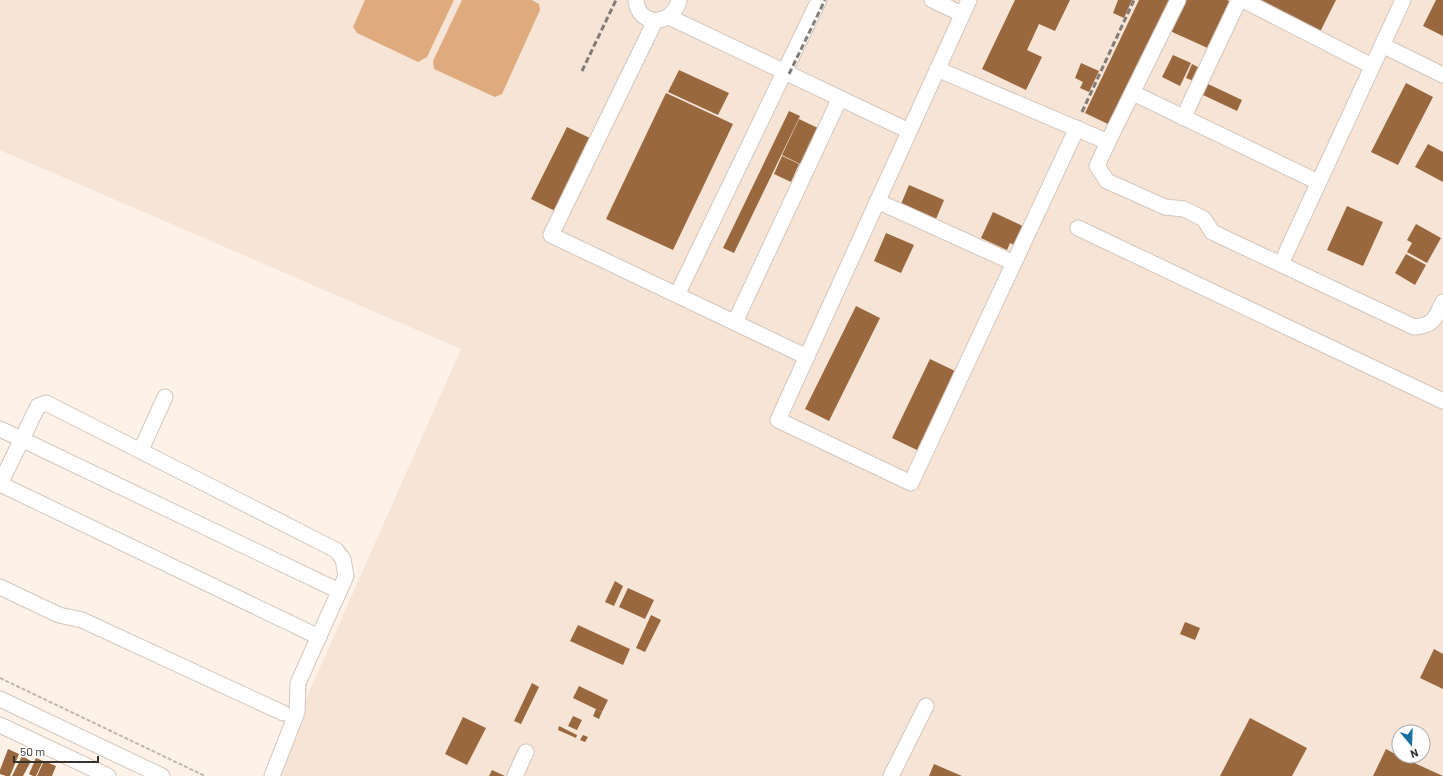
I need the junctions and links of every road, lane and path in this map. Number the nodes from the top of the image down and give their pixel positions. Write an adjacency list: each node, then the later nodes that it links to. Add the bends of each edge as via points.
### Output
1 (636, 0): 11 (street, via 643,15)
2 (679, 0): 11 (street, via 674,13)
3 (819, 0): 15 (street)
4 (932, 0): 10 (street)
5 (968, 0): 10 (street)
6 (1178, 0): 17 (street)
7 (1239, 0): 19 (street)
8 (1243, 0): 13 (street)
9 (1403, 0): 12 (street)
10 (962, 14): 14 (street)
11 (662, 19): 15 (street); 28 (street, via 551,235)
12 (1382, 45): 13 (street); 16 (street)
13 (1372, 66): 23 (street)
14 (937, 69): 20 (street); 21 (street)
15 (784, 72): 18 (street); 28 (street)
16 (1443, 75)
17 (1133, 93): 19 (street); 22 (street)
18 (840, 98): 21 (street); 30 (street)
19 (1183, 118): 23 (street)
20 (1077, 128): 22 (street); 26 (street)
21 (909, 131): 24 (street)
22 (1108, 142): 27 (street, via 1098,166 1107,181 1165,207 1184,209 1204,219 1212,232)
23 (1318, 182): 27 (street)
24 (877, 201): 26 (street); 31 (street)
25 (1078, 228): 33 (street)
26 (1014, 263): 31 (street, via 911,483 778,420)
27 (1280, 264): 29 (street, via 1414,327 1427,325 1435,319)
28 (677, 295): 30 (street)
29 (1443, 302)
30 (735, 322): 31 (street)
31 (807, 356)
32 (165, 397): 36 (street)
33 (1443, 401)
34 (0, 429): 35 (street)
35 (22, 440): 36 (street, via 38,406 46,403); 37 (street); 39 (street)
36 (141, 450): 39 (street, via 336,550 343,559 346,569 346,576)
37 (0, 484): 40 (street)
38 (0, 587): 44 (street, via 59,615 82,620)
39 (339, 591): 40 (street)
40 (319, 637): 51 (street, via 298,683 297,712)
41 (0, 678): 50 (path)
42 (4, 701): 45 (street); 49 (street)
43 (926, 706): 53 (street)
44 (283, 713)
45 (0, 719)
46 (0, 725): 48 (street)
47 (526, 752): 52 (street)
48 (108, 776)
49 (162, 776)
50 (205, 776)
51 (272, 776)
52 (514, 776)
53 (891, 776)

